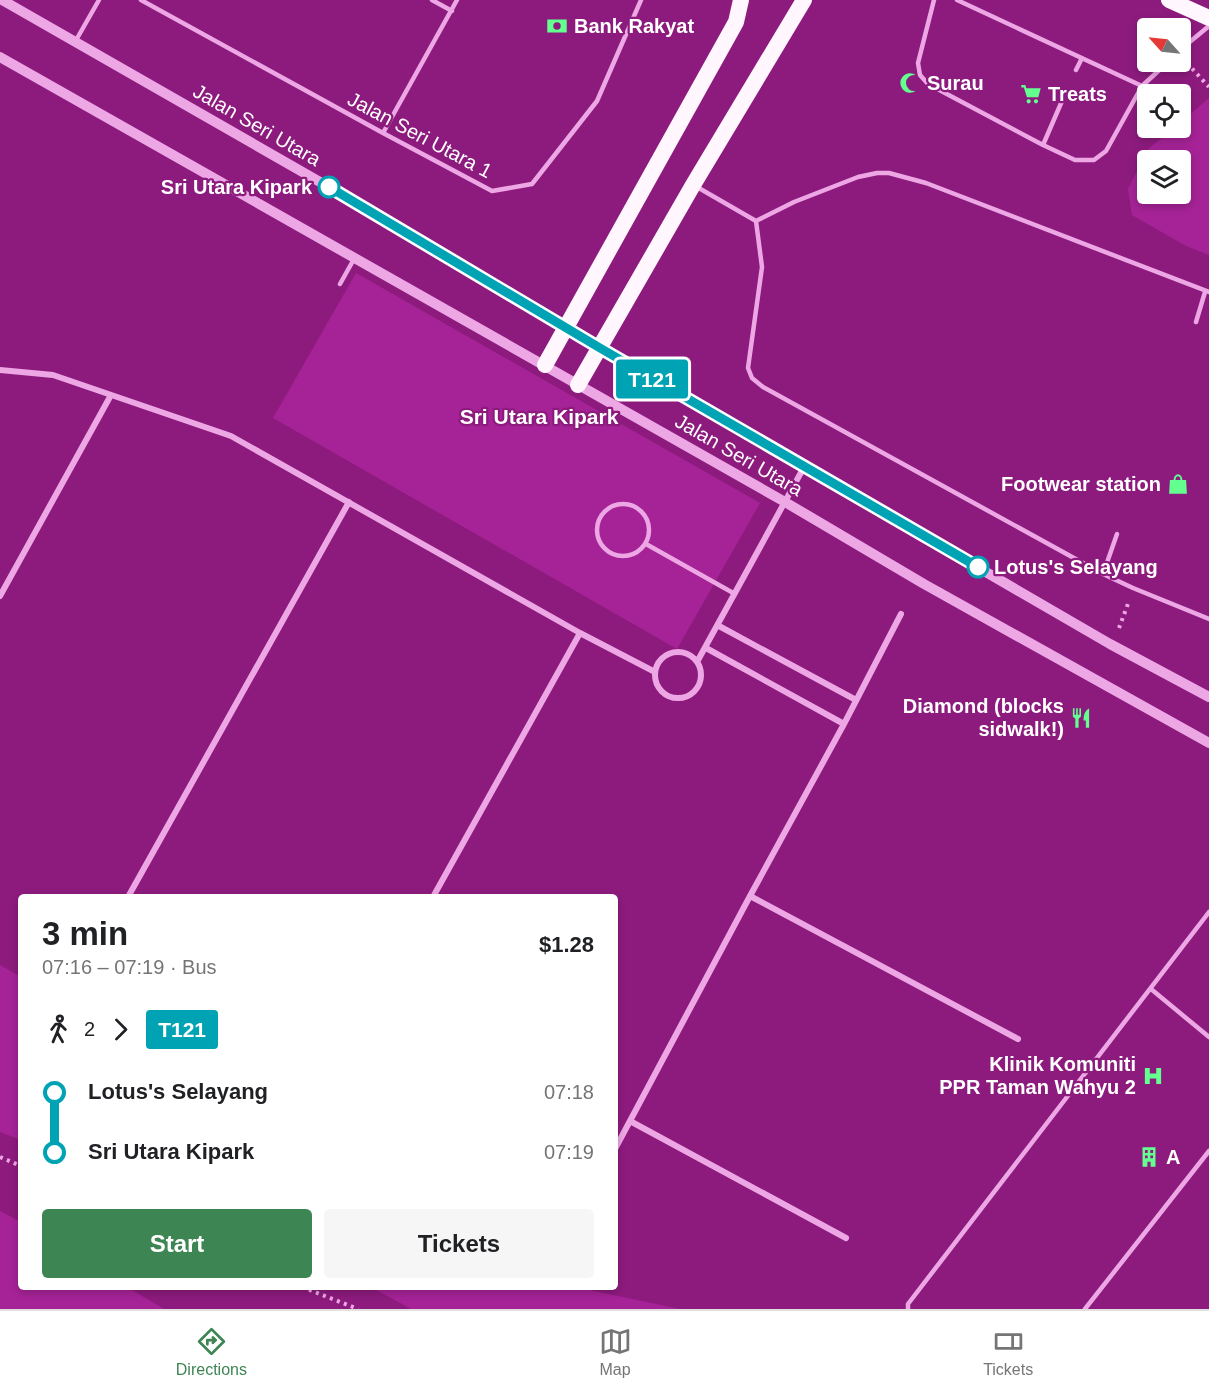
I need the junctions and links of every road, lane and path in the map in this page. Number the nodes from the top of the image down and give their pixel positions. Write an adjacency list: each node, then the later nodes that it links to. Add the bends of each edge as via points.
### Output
1 (2, 0): 16 (street, Jalan Seri Utara)
2 (99, 0): 16 (lane)
3 (141, 0): 27 (lane, Jalan Seri Utara 1)
4 (432, 0): 12 (lane)
5 (457, 0): 12 (lane)
6 (641, 0): 27 (lane, Jalan Seri Utara 1, via 597,101 532,184 492,191)
7 (741, 0): 35 (highway, via 736,22)
8 (804, 0): 29 (highway)
9 (934, 0): 28 (lane, via 918,63 920,75 928,84)
10 (957, 0): 18 (lane)
11 (1169, 0): 13 (highway)
12 (452, 11): 27 (lane)
13 (1209, 18)
14 (1209, 26): 15 (lane)
15 (1191, 41)
16 (75, 42): 35 (street, Jalan Seri Utara)
17 (0, 57): 31 (street, Jalan Seri Utara)
18 (1082, 58): 20 (lane); 22 (lane)
19 (1191, 67): 24 (path)
20 (1076, 69)
21 (1157, 72): 23 (lane)
22 (1138, 84)
23 (1144, 84)
24 (1209, 87)
25 (1137, 95): 28 (lane, via 1106,151 1094,160 1075,160)
26 (1062, 101): 28 (lane)
27 (383, 134)
28 (1043, 145)
29 (693, 185): 30 (lane); 36 (highway)
30 (756, 221): 33 (lane, via 858,177 889,173 926,183); 46 (lane, via 762,267 748,368 752,378)
31 (354, 259): 32 (lane); 37 (street, Jalan Seri Utara)
32 (340, 284)
33 (1207, 292): 34 (lane)
34 (1196, 322)
35 (567, 329): 36 (street, Jalan Seri Utara); 37 (highway)
36 (600, 348): 39 (highway); 41 (street, Jalan Seri Utara)
37 (545, 365): 39 (street, Jalan Seri Utara)
38 (0, 370): 40 (street, via 53,375)
39 (578, 385): 43 (street, Jalan Seri Utara)
40 (111, 395): 42 (street, via 231,436); 49 (street)
41 (804, 467): 43 (street); 54 (street, Jalan Seri Utara)
42 (349, 502): 53 (street); 62 (street)
43 (785, 502): 48 (street); 61 (street, Jalan Seri Utara)
44 (1117, 534): 46 (lane)
45 (645, 544): 45 (lane, via 629,556 609,553 597,537 600,517 616,504 636,508 648,524); 48 (lane)
46 (1103, 574): 47 (lane)
47 (1133, 588): 51 (lane); 54 (path)
48 (736, 594): 52 (street)
49 (0, 596)
50 (901, 614): 59 (street)
51 (1209, 619)
52 (718, 626): 55 (street); 59 (street)
53 (580, 633): 57 (street); 63 (street)
54 (1110, 644): 58 (street, Jalan Seri Utara)
55 (706, 648): 56 (street); 60 (street)
56 (697, 662): 57 (street, via 689,655 668,654); 57 (street, via 699,684 683,698 672,698 662,692)
57 (655, 672)
58 (1209, 697)
59 (856, 700): 60 (street)
60 (844, 724): 64 (street)
61 (1209, 743)
62 (130, 894)
63 (435, 894)
64 (750, 896): 68 (street); 69 (street)
65 (1209, 912): 66 (lane)
66 (1151, 989): 67 (lane); 77 (lane, via 908,1304)
67 (1209, 1037)
68 (1018, 1039)
69 (630, 1121): 70 (street); 74 (street)
70 (618, 1143)
71 (1209, 1151): 78 (lane)
72 (0, 1157): 73 (path)
73 (18, 1165)
74 (846, 1238)
75 (310, 1290): 76 (path)
76 (358, 1309)
77 (908, 1309)
78 (1085, 1309)

